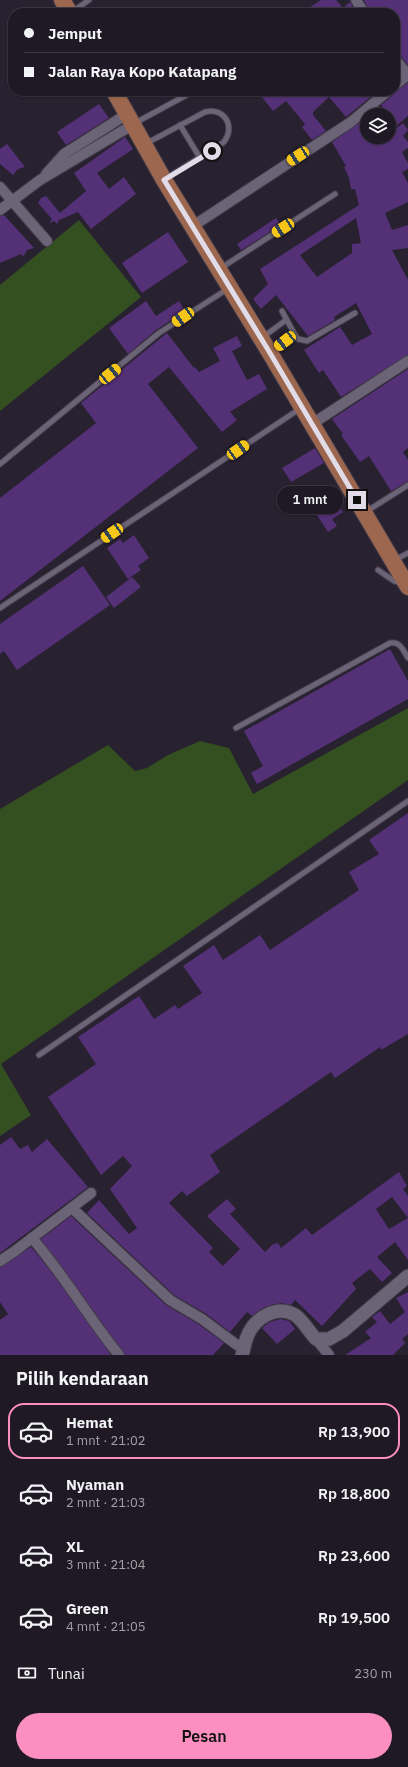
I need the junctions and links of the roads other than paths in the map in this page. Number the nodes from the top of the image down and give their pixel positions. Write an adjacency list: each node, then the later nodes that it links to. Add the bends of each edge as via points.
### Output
1 (89, 0): 2 (lane)
2 (77, 8)
3 (400, 65): 4 (street)
4 (408, 75): 5 (street)
5 (400, 81)
6 (117, 96): 9 (main road)
7 (183, 96): 9 (lane)
8 (382, 96): 18 (street, via 351,122)
9 (131, 119): 11 (main road); 16 (street, via 40,180)
10 (180, 125): 11 (lane); 12 (lane); 12 (lane, via 212,110 218,111 226,120 230,128 229,135 224,142)
11 (145, 144): 13 (main road)
12 (200, 158): 13 (lane)
13 (164, 180): 18 (main road)
14 (0, 188): 16 (street)
15 (335, 194): 20 (lane)
16 (12, 202): 17 (street); 19 (street)
17 (0, 210)
18 (193, 226): 20 (main road)
19 (47, 241)
20 (218, 269): 21 (main road)
21 (230, 288): 26 (main road); 31 (lane, via 159,333)
22 (282, 311): 24 (lane)
23 (355, 313): 25 (lane, via 307,341 298,339)
24 (286, 320): 25 (lane); 26 (lane)
25 (295, 335): 27 (lane)
26 (261, 338): 27 (main road)
27 (270, 353): 29 (main road)
28 (408, 361): 30 (street)
29 (302, 408): 30 (main road); 38 (lane)
30 (312, 424): 33 (main road)
31 (0, 464)
32 (408, 485): 33 (lane)
33 (364, 513): 35 (main road)
34 (408, 553): 35 (lane)
35 (393, 561): 37 (main road)
36 (378, 570): 37 (lane)
37 (407, 586)
38 (0, 608)
39 (408, 658): 40 (lane, via 399,644 390,643)
40 (236, 728)
41 (408, 801): 42 (lane)
42 (39, 1055)
43 (91, 1193): 44 (street)
44 (72, 1208): 45 (street); 49 (street, via 170,1300 214,1326)
45 (32, 1238): 46 (street); 50 (street, via 59,1270 97,1328)
46 (0, 1261)
47 (408, 1276): 48 (street, via 343,1331 329,1339)
48 (316, 1338): 49 (street, via 298,1317 280,1310 258,1321 250,1332); 51 (street)
49 (243, 1352)
50 (119, 1355)
51 (329, 1355)

